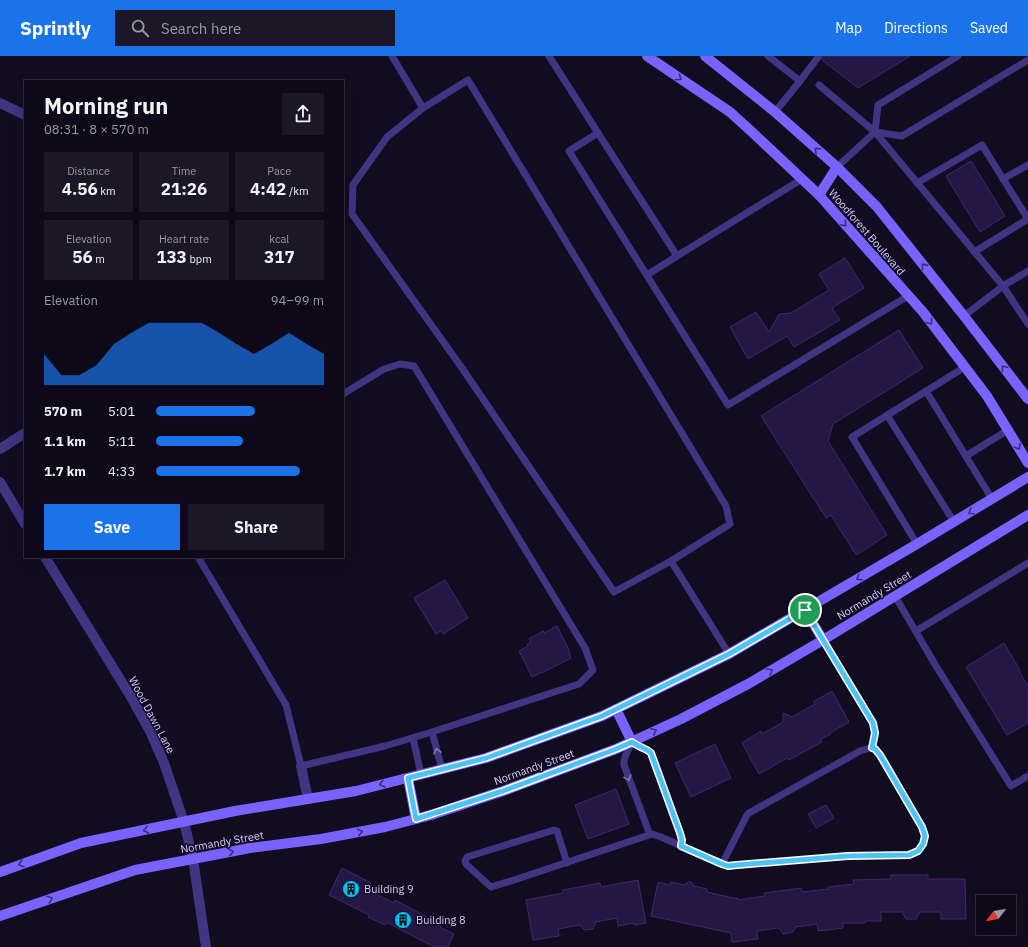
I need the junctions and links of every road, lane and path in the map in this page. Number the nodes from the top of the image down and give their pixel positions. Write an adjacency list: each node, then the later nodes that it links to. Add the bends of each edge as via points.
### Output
1 (392, 56): 12 (lane)
2 (549, 56): 16 (lane)
3 (647, 56): 19 (main road, Woodforest Boulevard, one-way to 19, via 730,112)
4 (768, 56): 9 (lane)
5 (819, 56): 9 (lane)
6 (958, 56): 15 (lane, via 878,105)
7 (710, 58): 13 (main road, Woodforest Boulevard)
8 (1028, 60): 15 (lane, via 902,136)
9 (800, 80): 13 (lane)
10 (819, 86): 15 (lane)
11 (0, 103): 14 (street)
12 (423, 108): 50 (lane, via 468,80 726,506 730,524); 50 (lane, via 387,138 353,185 352,214 462,368 614,592)
13 (775, 112): 18 (main road, Woodforest Boulevard, one-way to 13)
14 (24, 115)
15 (875, 132): 18 (lane); 21 (lane)
16 (598, 133): 24 (lane); 26 (lane, via 569,151)
17 (1028, 165): 20 (lane)
18 (836, 167): 22 (main road); 29 (main road, Woodforest Boulevard, one-way to 18, via 877,207)
19 (802, 179): 22 (main road, Woodforest Boulevard); 24 (lane)
20 (1003, 179): 21 (lane, via 982,145); 23 (lane, via 1028,219)
21 (917, 183): 23 (lane)
22 (819, 195): 28 (main road, Woodforest Boulevard, one-way to 28)
23 (974, 252): 27 (lane)
24 (677, 256): 26 (lane)
25 (1028, 271): 27 (lane)
26 (647, 275): 28 (lane, via 728,405)
27 (1003, 286): 29 (lane); 30 (lane)
28 (908, 296): 31 (main road, Woodforest Boulevard, one-way to 31)
29 (964, 316): 34 (main road, Woodforest Boulevard, one-way to 29)
30 (1028, 324)
31 (965, 367): 32 (lane); 36 (main road, Woodforest Boulevard)
32 (926, 391): 35 (lane); 39 (lane)
33 (344, 393): 58 (lane, via 384,368 400,364 414,366 585,648 593,670 579,684)
34 (1028, 399)
35 (887, 415): 46 (lane); 47 (lane, via 852,437)
36 (1008, 430): 39 (lane); 40 (main road, Woodforest Boulevard, one-way to 40)
37 (24, 434): 38 (street)
38 (0, 449)
39 (966, 456): 43 (lane)
40 (1028, 464)
41 (1028, 477): 43 (main road, Normandy Street)
42 (0, 482): 45 (street)
43 (992, 499): 46 (main road, Normandy Street, one-way to 46)
44 (1028, 515): 52 (main road, Normandy Street)
45 (24, 522)
46 (954, 522): 47 (main road, Normandy Street)
47 (917, 544): 53 (main road, Normandy Street, one-way to 53)
48 (46, 558): 69 (street, Wood Dawn Lane, via 150,731)
49 (199, 558): 62 (lane, via 286,705)
50 (671, 561): 56 (lane)
51 (1028, 563): 54 (lane)
52 (895, 596): 54 (lane); 55 (main road, Normandy Street)
53 (805, 610): 55 (main road); 56 (main road, Normandy Street)
54 (916, 631): 65 (lane, via 1011,786)
55 (823, 640): 60 (main road, Normandy Street, one-way to 55, via 748,684); 61 (lane, via 873,723 875,733)
56 (729, 654): 57 (main road, Normandy Street)
57 (616, 709): 60 (main road); 63 (main road, Normandy Street, via 486,758)
58 (432, 732): 59 (lane); 63 (lane, one-way to 58)
59 (412, 738): 62 (lane); 64 (lane)
60 (632, 742): 68 (main road, Normandy Street, via 503,791); 70 (lane, one-way to 70, via 624,757 624,765); 71 (lane, via 651,753 680,833)
61 (872, 748): 74 (lane, via 860,751 749,813); 74 (lane, via 880,755 922,827 925,836 918,851 906,856 848,856 728,866)
62 (301, 766): 67 (street)
63 (442, 769): 64 (main road, Normandy Street)
64 (421, 774): 66 (main road, Normandy Street)
65 (1028, 776)
66 (408, 778): 67 (main road, Normandy Street, one-way to 67, via 356,791); 68 (main road)
67 (308, 799): 69 (main road, Normandy Street)
68 (416, 819): 72 (main road, Normandy Street, one-way to 68, via 320,839)
69 (184, 822): 72 (street, Wood Dawn Lane); 75 (main road, Normandy Street, one-way to 75, via 81,843)
70 (650, 835): 71 (lane); 73 (lane)
71 (681, 846): 74 (lane)
72 (193, 859): 76 (main road, Normandy Street, one-way to 72, via 135,870); 77 (street, Wood Dawn Lane)
73 (567, 862): 73 (lane, via 557,831 554,830 467,857 465,861 491,887)
74 (722, 864)
75 (0, 872)
76 (0, 916)
77 (206, 947)

